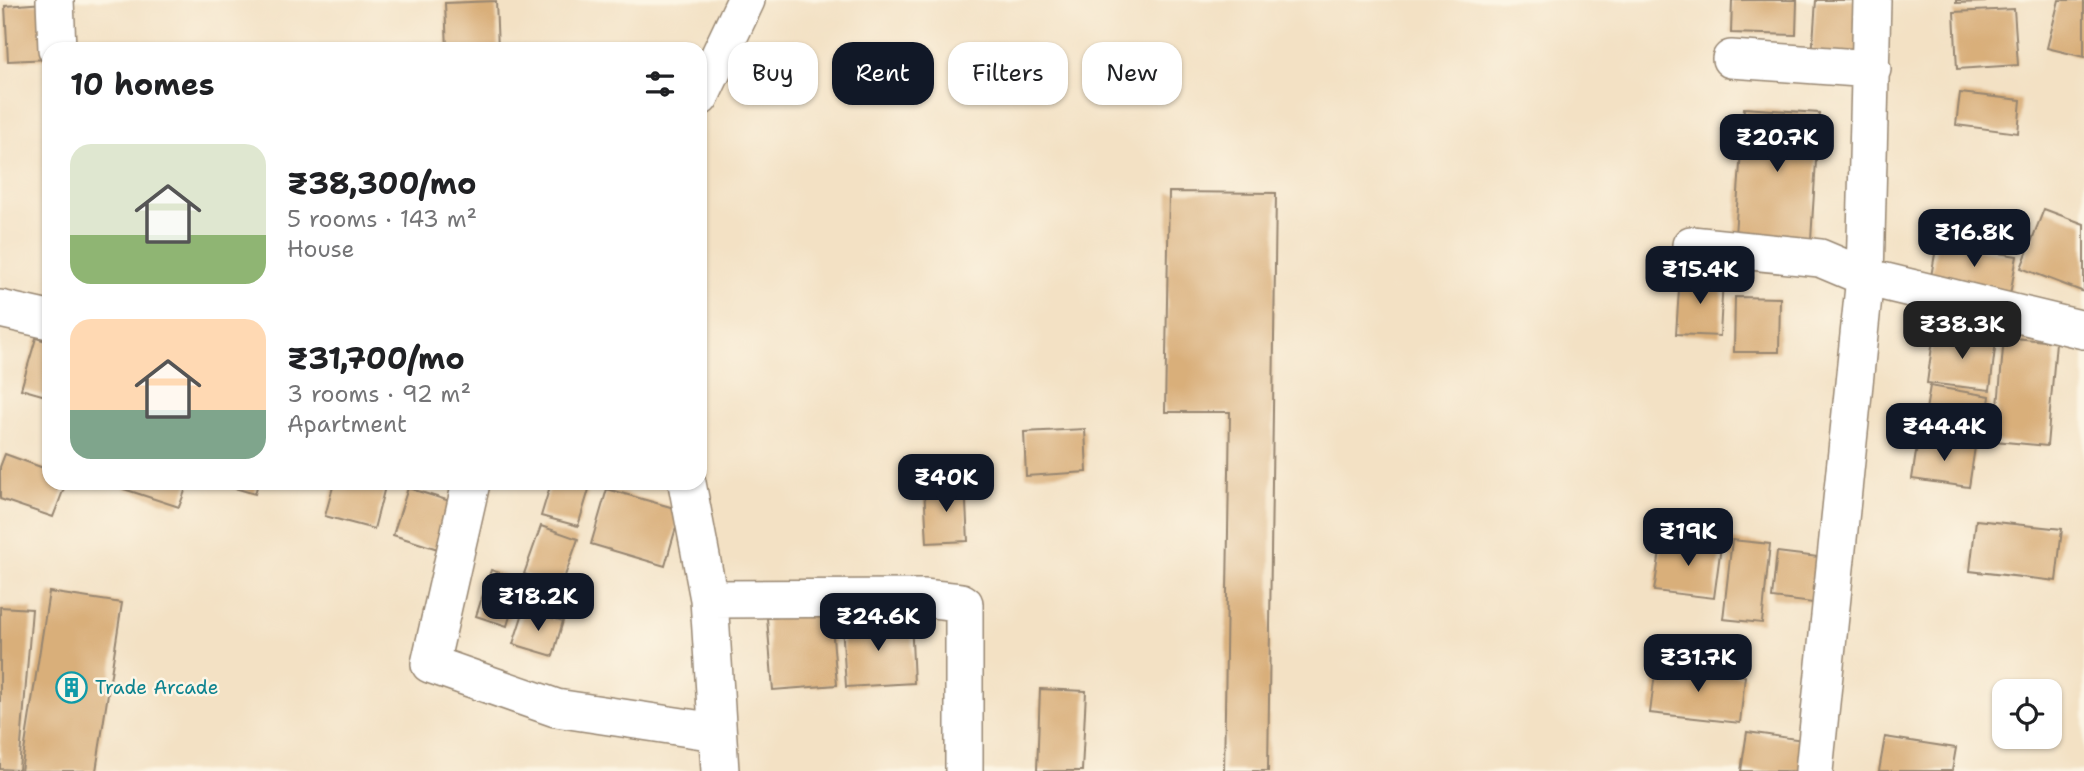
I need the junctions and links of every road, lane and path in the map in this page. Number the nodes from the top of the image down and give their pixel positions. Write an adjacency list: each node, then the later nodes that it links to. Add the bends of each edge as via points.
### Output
1 (55, 0): 4 (street)
2 (746, 0): 7 (street)
3 (1872, 0): 6 (street)
4 (57, 42)
5 (1731, 59): 6 (street)
6 (1872, 69): 9 (street)
7 (707, 82)
8 (1691, 245): 9 (street, via 1820,258)
9 (1865, 277): 12 (street); 19 (street)
10 (0, 309): 11 (street)
11 (42, 318)
12 (2084, 330)
13 (469, 490): 16 (street, via 430,664 556,708)
14 (688, 490): 15 (street)
15 (709, 599): 16 (street); 18 (street, via 923,597 964,604)
16 (716, 732): 17 (street)
17 (720, 771)
18 (964, 771)
19 (1814, 771)

